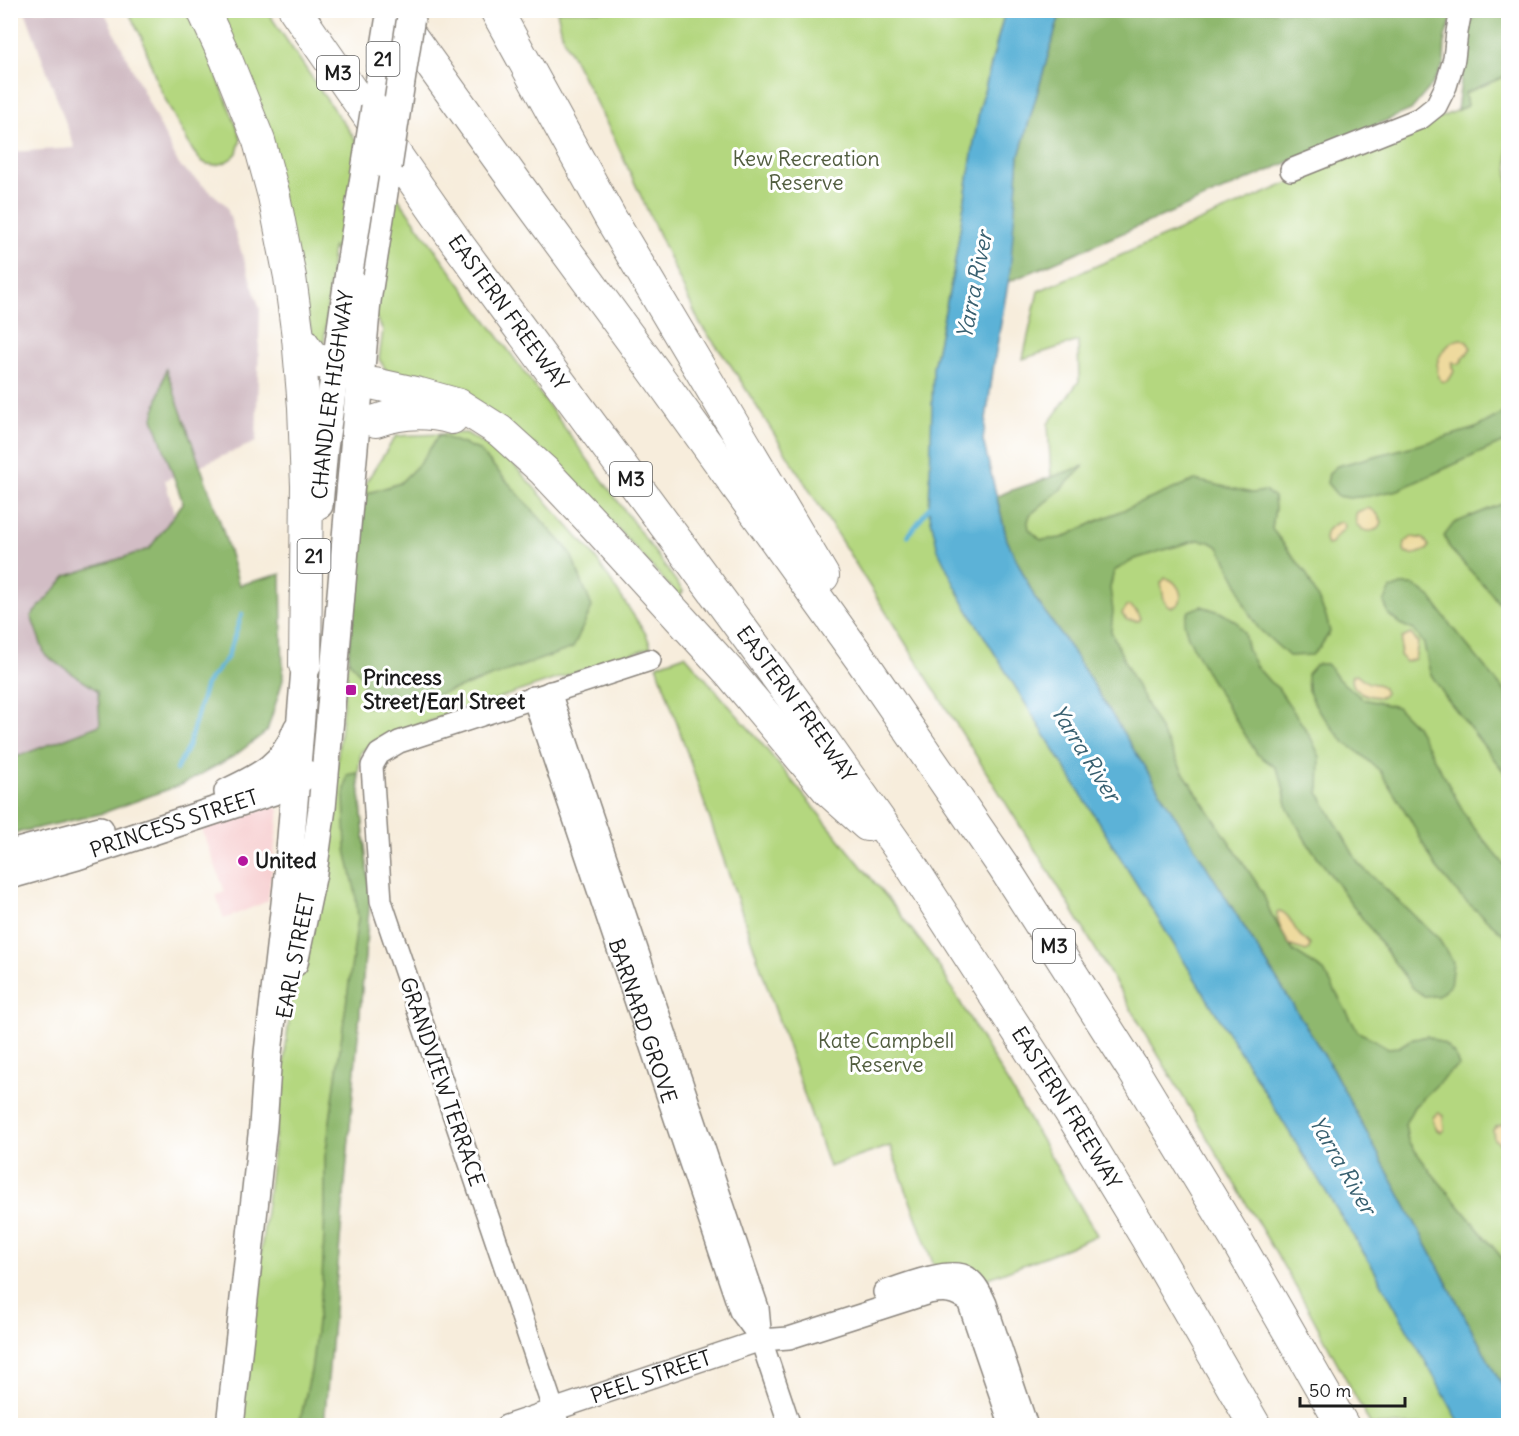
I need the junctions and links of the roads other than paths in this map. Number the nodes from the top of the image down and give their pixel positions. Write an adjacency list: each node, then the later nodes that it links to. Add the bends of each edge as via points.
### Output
1 (203, 10): 8 (highway, via 259,141 283,238)
2 (295, 10): 20 (highway, EASTERN FREEWAY / M3, via 457,243)
3 (391, 10): 9 (main road, CHANDLER HIGHWAY / 21, bridge, via 349,272); 12 (highway, M3)
4 (412, 10): 9 (main road, CHANDLER HIGHWAY / 21, bridge)
5 (496, 10): 12 (highway, via 611,219 824,576)
6 (1461, 10): 7 (street, via 1454,59 1436,106 1421,118)
7 (1292, 170)
8 (298, 337): 9 (highway, via 320,362); 14 (highway, via 307,486)
9 (357, 375): 10 (main road, CHANDLER HIGHWAY / 21); 11 (highway, via 459,405 500,431); 14 (main road, CHANDLER HIGHWAY / 21, via 324,448)
10 (365, 428): 11 (highway, via 395,415 424,412 466,421); 17 (main road, CHANDLER HIGHWAY / 21)
11 (523, 452): 20 (highway, via 679,615 828,790)
12 (860, 658): 31 (highway, M3, via 1003,867 1132,1068)
13 (650, 660): 15 (street)
14 (305, 665): 16 (main road, CHANDLER HIGHWAY / 21)
15 (541, 695): 23 (street, BARNARD GROVE, via 758,1308); 24 (street, GRANDVIEW TERRACE, via 399,742 379,754 372,766 381,902)
16 (300, 719): 18 (main road, CHANDLER HIGHWAY); 19 (main road, PRINCESS STREET / 21, via 287,750 252,781 164,813)
17 (326, 750): 18 (main road, PRINCESS STREET); 22 (main road, EARL STREET, via 313,873)
18 (296, 782): 21 (main road, PRINCESS STREET); 22 (main road, EARL STREET)
19 (10, 854)
20 (908, 861): 30 (highway, EASTERN FREEWAY / M3, via 1075,1120)
21 (10, 875)
22 (263, 1126): 25 (main road, EARL STREET)
23 (761, 1340): 24 (street, PEEL STREET); 27 (street, BARNARD GROVE); 28 (street, PEEL STREET, via 789,1338 929,1293 944,1290 958,1294 968,1301); 29 (street, PEEL STREET, via 783,1325 926,1278 965,1275 979,1288 986,1304)
24 (556, 1417): 26 (street, PEEL STREET)
25 (230, 1425)
26 (506, 1425)
27 (790, 1425)
28 (1011, 1425)
29 (1027, 1425)
30 (1255, 1425)
31 (1343, 1425)

